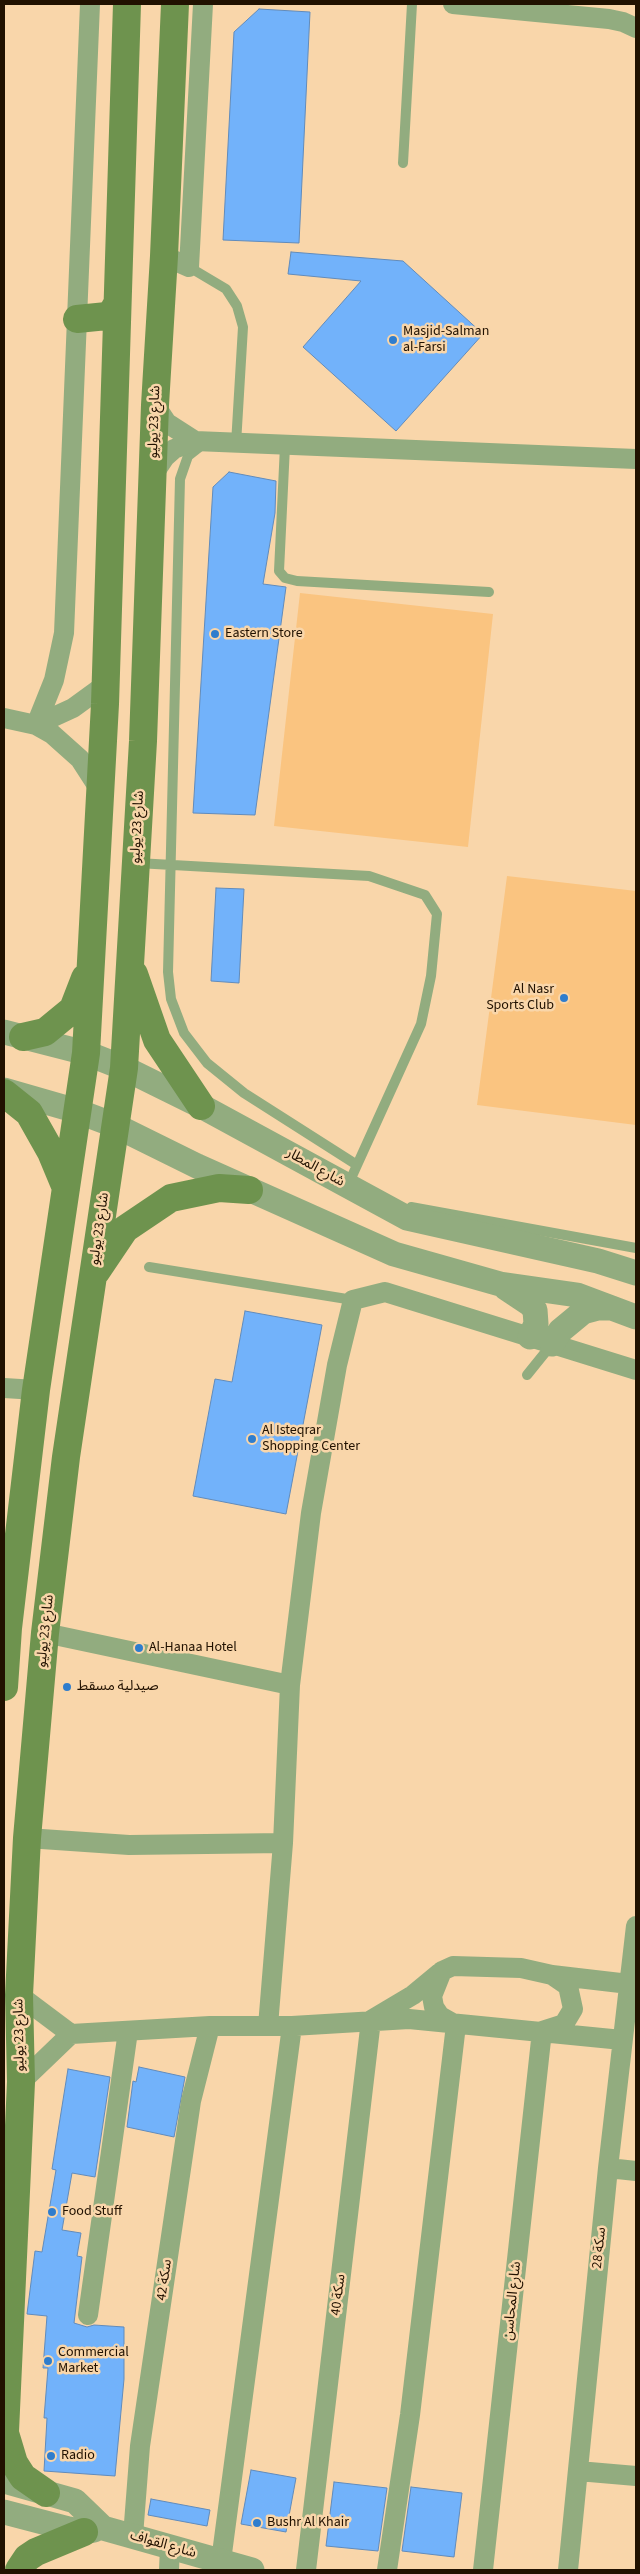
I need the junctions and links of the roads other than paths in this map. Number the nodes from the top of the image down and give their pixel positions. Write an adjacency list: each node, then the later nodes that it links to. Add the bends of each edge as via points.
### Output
1 (90, 4): 12 (street)
2 (127, 4): 11 (main road)
3 (175, 4): 9 (main road, شارع 23 يوليو)
4 (203, 4): 10 (street)
5 (412, 4): 8 (lane)
6 (453, 4): 7 (street, via 609,19)
7 (636, 27)
8 (403, 163)
9 (164, 256): 10 (street); 13 (main road, شارع 23 يوليو)
10 (189, 268): 15 (lane, via 226,288 237,306 243,327)
11 (117, 304): 12 (main road, via 107,316); 20 (main road)
12 (77, 319): 22 (street, via 64,633 54,680)
13 (155, 405): 14 (street, via 168,423); 18 (main road, شارع 23 يوليو)
14 (201, 441): 15 (street); 18 (street, via 174,449 158,465); 25 (lane, via 188,456 180,479)
15 (236, 444): 16 (street)
16 (285, 446): 17 (street); 19 (lane, via 279,571 285,578)
17 (636, 459)
18 (153, 476): 24 (main road, شارع 23 يوليو)
19 (488, 592)
20 (106, 684): 22 (street, via 73,708); 23 (main road)
21 (4, 718): 22 (street)
22 (36, 725): 23 (street, via 52,734 80,759)
23 (100, 790): 26 (main road)
24 (136, 863): 25 (lane); 27 (main road, شارع 23 يوليو)
25 (170, 865): 35 (lane, via 170,999 184,1034 207,1063); 35 (lane, via 369,876 425,895 438,914 431,976 421,1024)
26 (93, 958): 28 (main road, via 73,1009 45,1032); 29 (main road)
27 (130, 962): 30 (main road, شارع 23 يوليو); 32 (main road, via 157,1040)
28 (13, 1035): 29 (street, شارع المطار)
29 (86, 1054): 30 (street, شارع المطار); 33 (main road)
30 (124, 1068): 32 (street, شارع المطار); 34 (main road, شارع 23 يوليو)
31 (4, 1091): 33 (street); 36 (main road, via 29,1113)
32 (201, 1106): 35 (street, شارع المطار)
33 (77, 1111): 34 (street); 36 (main road)
34 (114, 1125): 37 (street); 42 (main road, شارع 23 يوليو)
35 (352, 1175): 38 (street, شارع المطار)
36 (66, 1188): 51 (main road)
37 (249, 1190): 42 (main road, via 219,1188 171,1198 126,1229); 43 (street, via 394,1254)
38 (376, 1201): 39 (lane); 41 (street, شارع المطار, via 407,1218 598,1261)
39 (636, 1248)
40 (149, 1267): 44 (lane)
41 (636, 1273)
42 (94, 1275): 54 (main road, شارع 23 يوليو, via 66,1457)
43 (500, 1284): 45 (street, via 577,1295); 47 (street, via 535,1310)
44 (353, 1300): 47 (street, via 384,1292); 55 (street, via 337,1365 311,1513)
45 (613, 1308): 46 (street); 47 (street, via 583,1312 560,1331)
46 (636, 1317)
47 (541, 1341): 48 (street); 49 (lane)
48 (636, 1370)
49 (527, 1375)
50 (4, 1388): 51 (street)
51 (36, 1390): 52 (main road)
52 (10, 1578): 53 (main road)
53 (6, 1626): 56 (main road)
54 (45, 1633): 55 (street); 57 (main road, شارع 23 يوليو)
55 (290, 1685): 58 (street)
56 (4, 1687)
57 (27, 1838): 58 (street, via 129,1845); 63 (main road, شارع 23 يوليو)
58 (283, 1843): 67 (street)
59 (636, 1926): 62 (street, سكة 28)
60 (442, 1970): 61 (street, via 453,1966 521,1968); 64 (street, via 413,1995); 65 (street, via 432,1996 434,2008 440,2016)
61 (552, 1975): 62 (street); 70 (street, via 568,1986 573,2009 564,2024)
62 (629, 1984): 72 (street, سكة 28)
63 (19, 1995): 71 (street); 73 (main road, شارع 23 يوليو)
64 (371, 2020): 65 (street, via 409,2019); 68 (street); 90 (street, سكة 40)
65 (456, 2025): 70 (street); 91 (street, via 411,2405)
66 (210, 2026): 67 (street); 69 (street); 85 (street, سكة 42, via 191,2102 140,2446)
67 (268, 2026): 68 (street)
68 (292, 2026): 87 (street)
69 (128, 2031): 71 (street); 76 (street)
70 (542, 2031): 72 (street); 92 (street, شارع المحاسن)
71 (71, 2034): 73 (street)
72 (626, 2053): 74 (street, سكة 28)
73 (21, 2082): 77 (main road, شارع 23 يوليو)
74 (608, 2168): 75 (street); 79 (street, سكة 28)
75 (636, 2171)
76 (88, 2315)
77 (4, 2430): 78 (main road, شارع 23 يوليو); 82 (main road, via 14,2464 24,2477)
78 (4, 2453)
79 (578, 2471): 80 (street); 93 (street, سكة 28)
80 (636, 2476)
81 (4, 2481): 82 (street, شارع القواف)
82 (46, 2493): 84 (street, شارع القواف, via 75,2501)
83 (4, 2512): 84 (street, شارع القواف)
84 (94, 2530): 85 (street, شارع القواف); 88 (main road, via 36,2552)
85 (133, 2536): 86 (street, شارع القواف)
86 (170, 2559): 87 (street, شارع القواف)
87 (221, 2561): 89 (street, شارع القواف)
88 (19, 2570)
89 (249, 2570)
90 (306, 2570)
91 (387, 2570)
92 (483, 2570)
93 (568, 2570)

